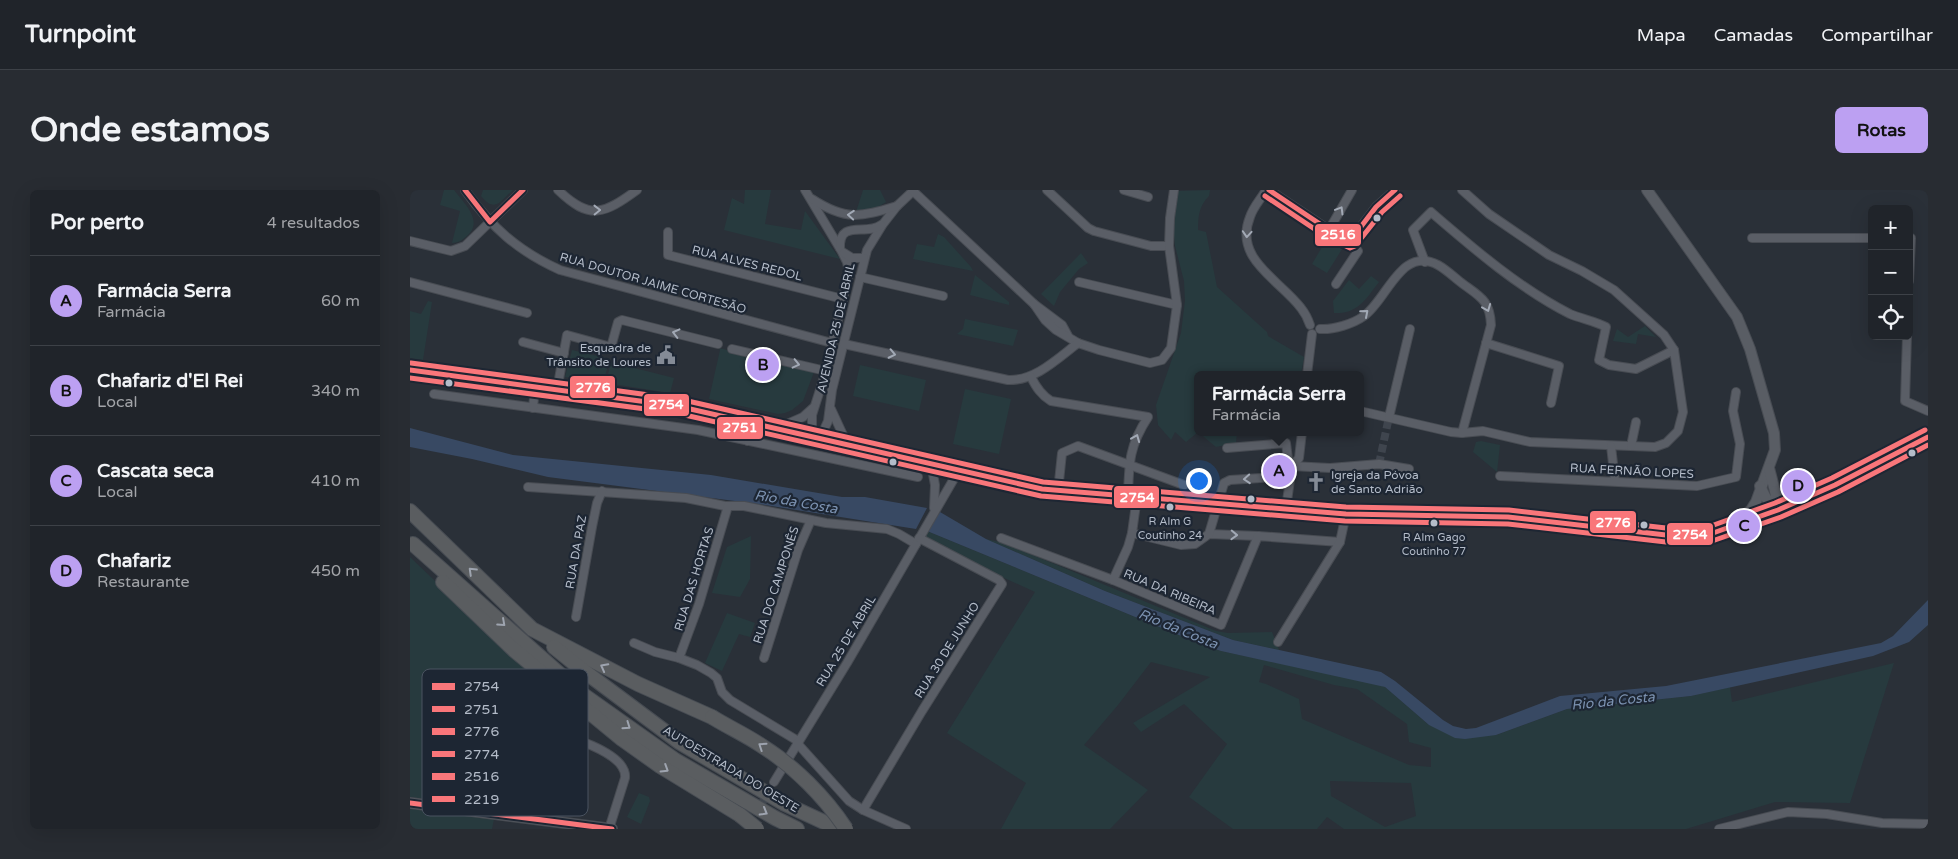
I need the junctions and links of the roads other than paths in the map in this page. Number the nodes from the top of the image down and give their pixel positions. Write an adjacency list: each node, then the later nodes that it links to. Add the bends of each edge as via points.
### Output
1 (465, 190): 17 (street, RUA DOUTOR JAIME CORTESÃO)
2 (523, 190): 17 (street)
3 (558, 190): 4 (street, one-way to 4, via 582,209 596,211 616,205)
4 (638, 190)
5 (1047, 190): 28 (street, via 1094,231 1151,246)
6 (1124, 190): 15 (street)
7 (1174, 190): 28 (street)
8 (1268, 190): 21 (street); 40 (street, one-way to 40, via 1250,216 1246,244 1255,262 1302,309)
9 (1352, 190): 21 (street, one-way to 9)
10 (1395, 190): 27 (street, via 1376,207)
11 (1462, 190): 52 (street, via 1489,214 1549,255 1614,290 1664,335)
12 (1646, 190): 85 (street, via 1737,317 1750,349 1774,432 1775,450)
13 (913, 191): 16 (street, AVENIDA 25 DE ABRIL); 47 (street, via 1034,304 1044,320)
14 (807, 193): 16 (street, one-way to 14, via 850,216 828,208); 19 (street)
15 (1148, 197)
16 (898, 206): 18 (street, AVENIDA 25 DE ABRIL)
17 (490, 222): 26 (street, via 458,250); 46 (street, RUA DOUTOR JAIME CORTESÃO, via 522,250 560,270)
18 (883, 224): 20 (street, via 872,230); 30 (street, AVENIDA 25 DE ABRIL)
19 (828, 228): 23 (street); 29 (street)
20 (859, 229): 23 (street); 30 (street, via 866,236)
21 (1329, 230): 27 (street)
22 (668, 232): 37 (street, RUA ALVES REDOL, via 668,255)
23 (846, 232): 29 (street, via 840,241)
24 (1752, 238): 25 (street)
25 (1868, 238)
26 (410, 241)
27 (1350, 241): 35 (street, via 1358,251)
28 (1169, 246): 38 (street)
29 (841, 250): 30 (street, AVENIDA 25 DE ABRIL, via 852,258); 37 (street, AVENIDA 25 DE ABRIL, via 849,272)
30 (866, 254): 32 (street, AVENIDA 25 DE ABRIL)
31 (1425, 262): 41 (street, one-way to 31, via 1364,316 1402,269 1414,262); 48 (street, one-way to 48, via 1437,265 1484,299 1490,311 1491,325); 52 (street, via 1413,230 1431,212 1533,293 1572,315 1606,327 1599,360 1636,369)
32 (860, 277): 36 (street); 50 (street, AVENIDA 25 DE ABRIL)
33 (410, 282): 39 (street)
34 (1079, 282): 38 (street)
35 (1336, 284)
36 (943, 296)
37 (843, 299): 46 (street, AVENIDA 25 DE ABRIL)
38 (1177, 305): 47 (street, via 1171,348 1162,360 1150,363)
39 (527, 313)
40 (1310, 325): 41 (street, via 1316,324); 43 (street)
41 (1320, 329): 43 (street)
42 (1410, 329): 68 (street)
43 (1312, 334): 56 (street)
44 (1907, 340): 66 (street, via 1905,402)
45 (523, 342): 53 (street)
46 (832, 343): 55 (street, AVENIDA 25 DE ABRIL)
47 (1078, 343): 57 (street)
48 (1486, 343): 63 (street, via 1559,366); 72 (street)
49 (718, 344): 53 (street, one-way to 53, via 622,320 618,322 611,347 567,335)
50 (844, 344): 57 (street, one-way to 57, via 1008,380); 64 (street, AVENIDA 25 DE ABRIL)
51 (732, 349): 55 (street, one-way to 55)
52 (1674, 350): 79 (street, via 1683,412 1678,431 1655,447)
53 (564, 353): 59 (street)
54 (410, 370): 58 (main road)
55 (826, 371): 62 (street, AVENIDA 25 DE ABRIL)
56 (1307, 371)
57 (1031, 376): 82 (street, RUA DA RIBEIRA, one-way to 57, via 1137,434 1148,417 1051,401 1044,397)
58 (535, 387): 59 (main road); 65 (street)
59 (557, 390): 69 (main road, via 677,406)
60 (1736, 392): 90 (street, RUA FERNÃO LOPES, via 1733,411 1740,444 1736,477 1697,486)
61 (434, 394): 65 (street)
62 (817, 403): 64 (street, AVENIDA 25 DE ABRIL); 71 (street, AVENIDA 25 DE ABRIL, via 803,417); 74 (street, AVENIDA 25 DE ABRIL, via 812,420)
63 (1551, 403)
64 (831, 405): 74 (street, AVENIDA 25 DE ABRIL, via 826,427); 77 (street, AVENIDA 25 DE ABRIL, via 843,435)
65 (533, 408): 76 (street, via 698,430)
66 (1928, 411)
67 (1364, 412): 68 (street)
68 (1389, 417): 72 (street)
69 (752, 422): 71 (main road); 76 (street)
70 (1636, 422): 79 (street)
71 (778, 428): 74 (main road)
72 (1462, 433): 78 (street, via 1482,431 1530,442)
73 (1302, 436): 83 (street, via 1299,458)
74 (816, 437): 77 (main road)
75 (1928, 437): 99 (main road)
76 (748, 441): 89 (street)
77 (852, 445): 81 (main road)
78 (1611, 446): 79 (street); 90 (street)
79 (1630, 446)
80 (1227, 448): 83 (street, via 1286,443)
81 (931, 463): 86 (main road); 102 (street, RUA 25 DE ABRIL, via 935,485)
82 (1129, 466): 91 (street); 95 (street, via 1078,446 1062,452); 97 (street, RUA DA RIBEIRA)
83 (1292, 466): 84 (street, via 1330,468 1378,464); 87 (street)
84 (1409, 468)
85 (1769, 468): 92 (street); 96 (street)
86 (959, 470): 95 (main road); 102 (street, RUA 25 DE ABRIL)
87 (1290, 476): 98 (street, one-way to 98, via 1230,480 1224,483); 101 (street)
88 (1500, 476): 90 (street, RUA FERNÃO LOPES)
89 (918, 477)
90 (1615, 481)
91 (1184, 485)
92 (1760, 486): 103 (street); 107 (street, via 1751,510)
93 (528, 487): 94 (street)
94 (602, 491): 100 (street, via 686,498); 116 (street, RUA DA PAZ, via 595,511)
95 (1058, 491): 97 (main road)
96 (1775, 491): 99 (street); 103 (street)
97 (1133, 496): 98 (main road); 108 (street, RUA DA RIBEIRA)
98 (1218, 502): 101 (main road); 109 (street)
99 (1794, 503): 103 (main road)
100 (728, 506): 106 (street); 120 (street, RUA DAS HORTAS)
101 (1286, 508): 105 (main road)
102 (934, 510): 112 (street, RUA 25 DE ABRIL)
103 (1778, 510): 107 (main road)
104 (410, 511): 117 (highway, one-way to 104)
105 (1346, 514): 107 (main road, via 1508,517 1666,536 1699,535); 113 (street)
106 (811, 520): 112 (street, via 886,529); 121 (street, RUA DO CAMPONÊS, via 798,550)
107 (1728, 529)
108 (1132, 533): 109 (street, via 1182,545 1195,544); 115 (street, RUA DA RIBEIRA)
109 (1209, 534): 110 (street, one-way to 110)
110 (1258, 536): 113 (street); 115 (street, RUA DA RIBEIRA, via 1221,625)
111 (1001, 538): 115 (street, RUA DA RIBEIRA)
112 (918, 539): 128 (street, RUA 25 DE ABRIL); 131 (street, RUA 30 DE JUNHO, via 1002,584)
113 (1340, 542): 118 (street)
114 (411, 543): 122 (highway, one-way to 122, bridge, via 447,587); 123 (highway, AUTOESTRADA DO OESTE, one-way to 123)
115 (1113, 580)
116 (576, 618)
117 (532, 629): 124 (highway, AUTOESTRADA DO OESTE); 138 (highway, one-way to 117, bridge, via 801,776 763,746 712,717 638,684)
118 (1278, 642)
119 (634, 643): 120 (street)
120 (679, 658): 128 (street, via 711,673 730,700)
121 (764, 658)
122 (537, 669)
123 (554, 669)
124 (581, 669)
125 (588, 674): 137 (highway, AUTOESTRADA DO OESTE, via 680,742 785,804)
126 (588, 698): 136 (highway, AUTOESTRADA DO OESTE, one-way to 136, via 675,760)
127 (588, 711): 135 (highway, one-way to 135, bridge, via 660,766)
128 (798, 742): 130 (street, RUA 25 DE ABRIL); 131 (street, via 849,801)
129 (588, 745): 134 (street, via 623,765 626,772)
130 (774, 782)
131 (863, 810): 139 (street)
132 (510, 816): 134 (street)
133 (1928, 824): 140 (street, via 1882,823 1788,812)
134 (611, 829)
135 (757, 829)
136 (797, 829)
137 (839, 829)
138 (846, 829)
139 (906, 829)
140 (1720, 829)

